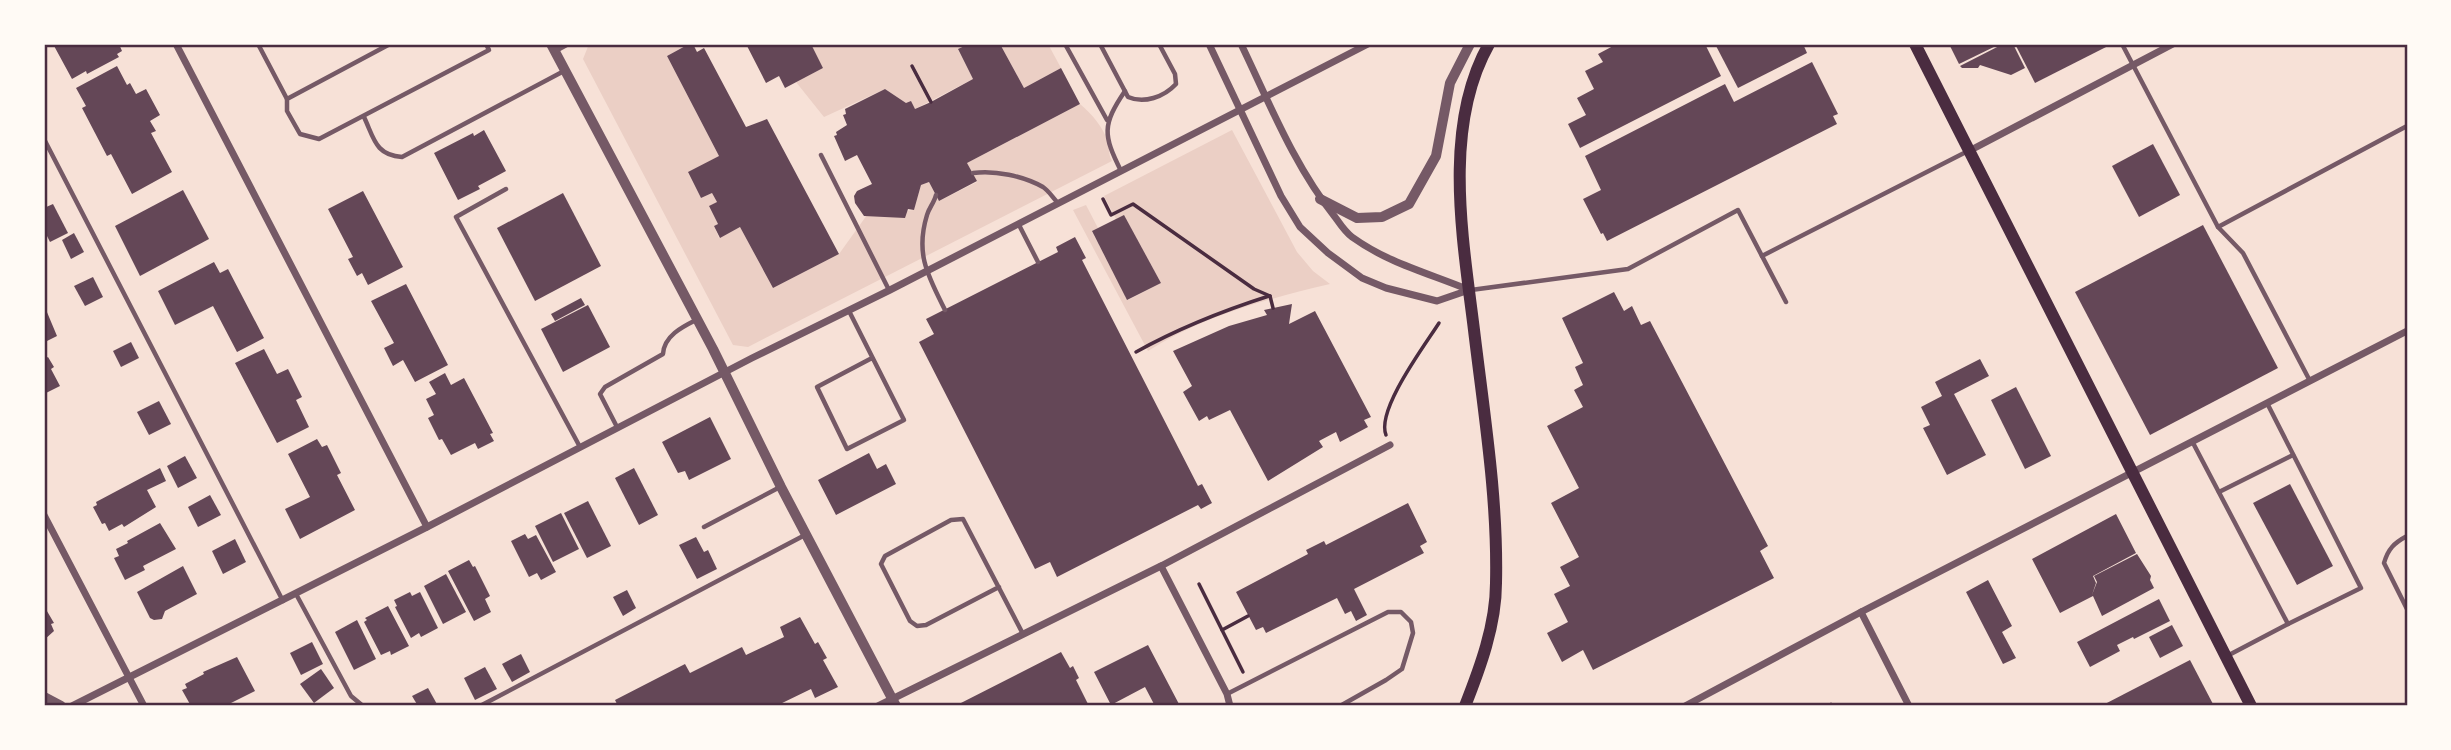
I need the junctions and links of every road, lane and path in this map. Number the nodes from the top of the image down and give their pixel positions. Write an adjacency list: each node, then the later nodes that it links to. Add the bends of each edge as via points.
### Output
1 (176, 44): 68 (street)
2 (258, 44): 23 (lane)
3 (390, 44): 23 (lane)
4 (486, 44): 26 (lane, via 489,50)
5 (566, 44): 17 (street)
6 (1065, 44): 27 (lane)
7 (1100, 44): 21 (lane)
8 (1159, 44): 21 (lane, via 1175,74 1175,84 1141,101)
9 (1209, 44): 25 (street)
10 (1241, 44): 22 (street)
11 (1368, 44): 22 (street)
12 (1470, 44): 36 (street, via 1450,83 1436,156 1409,204 1382,217 1357,218)
13 (1489, 44): 45 (main road, via 1471,89 1460,149)
14 (1915, 44): 30 (main road)
15 (2122, 44): 18 (lane)
16 (2173, 44): 18 (street)
17 (553, 47): 20 (street)
18 (2133, 65): 30 (street); 40 (lane)
19 (912, 66): 24 (path)
20 (565, 71): 26 (lane, via 402,157 379,150); 51 (street)
21 (1125, 91): 27 (lane)
22 (1266, 97): 25 (street); 36 (street)
23 (288, 99): 26 (lane, via 287,111 300,134 319,139)
24 (931, 102)
25 (1241, 110): 32 (street); 45 (street, via 1281,196 1300,227 1328,253 1362,278 1407,294 1437,301)
26 (364, 117)
27 (1108, 120): 32 (lane, via 1106,132)
28 (2407, 126): 40 (lane)
29 (44, 139): 76 (lane)
30 (1969, 151): 41 (lane); 64 (main road)
31 (821, 155): 44 (lane)
32 (1121, 171): 38 (street)
33 (973, 173): 38 (lane, via 990,171 1032,183)
34 (506, 189): 62 (lane, via 456,217)
35 (936, 195): 43 (lane, via 927,214 922,253)
36 (1320, 199): 45 (street, via 1349,235 1379,255)
37 (1103, 200): 46 (path, via 1111,215 1133,204)
38 (1058, 203): 39 (street)
39 (1018, 224): 42 (lane); 43 (street)
40 (2218, 227): 57 (lane, via 2243,253)
41 (1762, 256): 45 (lane, via 1738,210 1628,269); 47 (lane)
42 (1038, 262)
43 (926, 272): 44 (street); 49 (lane)
44 (890, 290): 50 (street)
45 (1469, 290): 97 (main road, via 1494,495 1497,586 1489,632)
46 (1270, 296): 48 (path); 54 (path, via 1212,314)
47 (1786, 302)
48 (1273, 308)
49 (945, 310)
50 (849, 311): 55 (lane); 56 (street)
51 (696, 320): 56 (street); 59 (lane, via 676,330 663,354 605,387 600,394)
52 (1439, 323): 61 (path, via 1390,400 1384,430)
53 (2407, 331): 57 (street)
54 (1136, 352)
55 (872, 358): 55 (lane, via 904,420 847,449 817,387)
56 (724, 373): 59 (street); 65 (street)
57 (2310, 381): 58 (street)
58 (2267, 403): 60 (street); 63 (lane)
59 (618, 428): 62 (street)
60 (2192, 442): 64 (street); 66 (lane)
61 (1390, 445): 72 (street)
62 (580, 447): 68 (street)
63 (2293, 455): 66 (lane); 80 (lane, via 2361,588)
64 (2133, 473): 78 (street); 83 (main road)
65 (781, 486): 69 (lane); 70 (street)
66 (2219, 492): 80 (lane)
67 (44, 515): 84 (street)
68 (427, 527): 75 (street)
69 (704, 527)
70 (806, 535): 88 (street); 93 (lane)
71 (2407, 536): 77 (lane, via 2388,551 2384,563)
72 (1161, 566): 82 (street); 86 (street)
73 (1199, 584): 81 (path)
74 (999, 587): 74 (lane, via 963,519 951,520 885,556 881,564 910,621 917,626); 82 (lane)
75 (296, 594): 76 (street); 92 (lane, via 351,696)
76 (284, 601): 84 (street)
77 (2407, 609)
78 (1861, 612): 98 (street); 99 (street)
79 (1248, 616): 81 (path)
80 (2288, 624): 83 (lane)
81 (1222, 630): 85 (path)
82 (1023, 634): 88 (street)
83 (2226, 656): 100 (main road)
84 (128, 676): 90 (street); 91 (street)
85 (1248, 683): 86 (lane); 96 (lane, via 1388,612 1401,612 1411,622 1413,633 1402,669)
86 (1227, 694): 95 (street)
87 (44, 697): 89 (street)
88 (894, 702): 94 (street)
89 (61, 706)
90 (72, 706)
91 (144, 706)
92 (363, 706)
93 (480, 706)
94 (878, 706)
95 (1230, 706)
96 (1340, 706)
97 (1465, 706)
98 (1685, 706)
99 (1909, 706)
100 (2251, 706)

